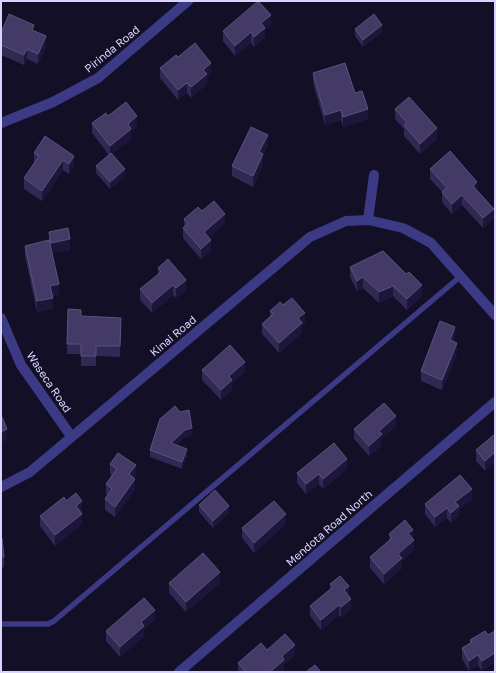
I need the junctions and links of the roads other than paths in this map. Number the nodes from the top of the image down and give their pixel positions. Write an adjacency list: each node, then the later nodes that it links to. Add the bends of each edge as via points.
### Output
1 (188, 1): 2 (street, Pirinda Road, via 98,78 53,102)
2 (1, 123)
3 (374, 175): 4 (street)
4 (368, 220): 5 (street, Kinai Road, via 403,228 431,243); 9 (street, Kinai Road, via 346,221 310,237)
5 (461, 276): 6 (street, Kinai Road); 11 (lane, via 54,621 48,624)
6 (495, 315)
7 (1, 318): 9 (street, Waseca Road, via 21,365)
8 (495, 402): 12 (street, Mendota Road North)
9 (72, 436): 10 (street, Kinai Road, via 30,472)
10 (1, 487)
11 (1, 624)
12 (179, 672)

